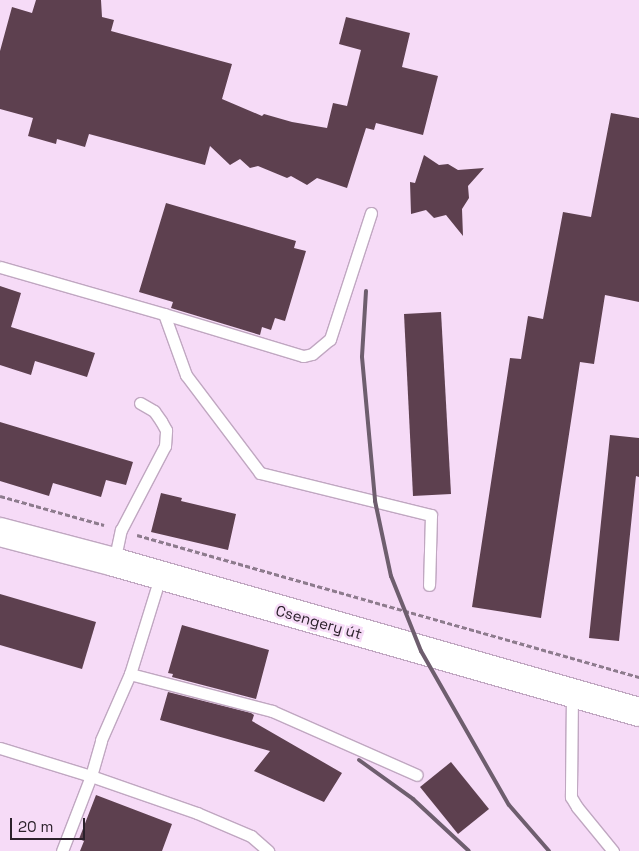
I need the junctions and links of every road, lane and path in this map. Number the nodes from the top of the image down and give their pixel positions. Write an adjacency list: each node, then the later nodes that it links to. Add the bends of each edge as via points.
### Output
1 (371, 213): 3 (lane, via 330,339 312,354 303,356)
2 (0, 267): 3 (lane)
3 (164, 314): 10 (lane, via 186,375 260,473 431,514)
4 (140, 403): 6 (lane, via 162,421 166,430 165,446)
5 (0, 496): 6 (path)
6 (121, 530): 8 (lane); 12 (path)
7 (0, 532): 8 (main road, Csengery út)
8 (114, 562): 9 (main road, Csengery út)
9 (160, 577): 11 (lane); 13 (main road, Csengery út)
10 (429, 585)
11 (130, 674): 16 (lane, via 272,711); 17 (lane, via 101,740)
12 (639, 677)
13 (572, 692): 14 (main road, Csengery út); 20 (lane, via 572,797)
14 (639, 712)
15 (0, 748): 17 (lane)
16 (417, 775)
17 (91, 776): 18 (lane); 19 (lane, via 231,827 251,836)
18 (62, 851)
19 (268, 851)
20 (613, 851)

